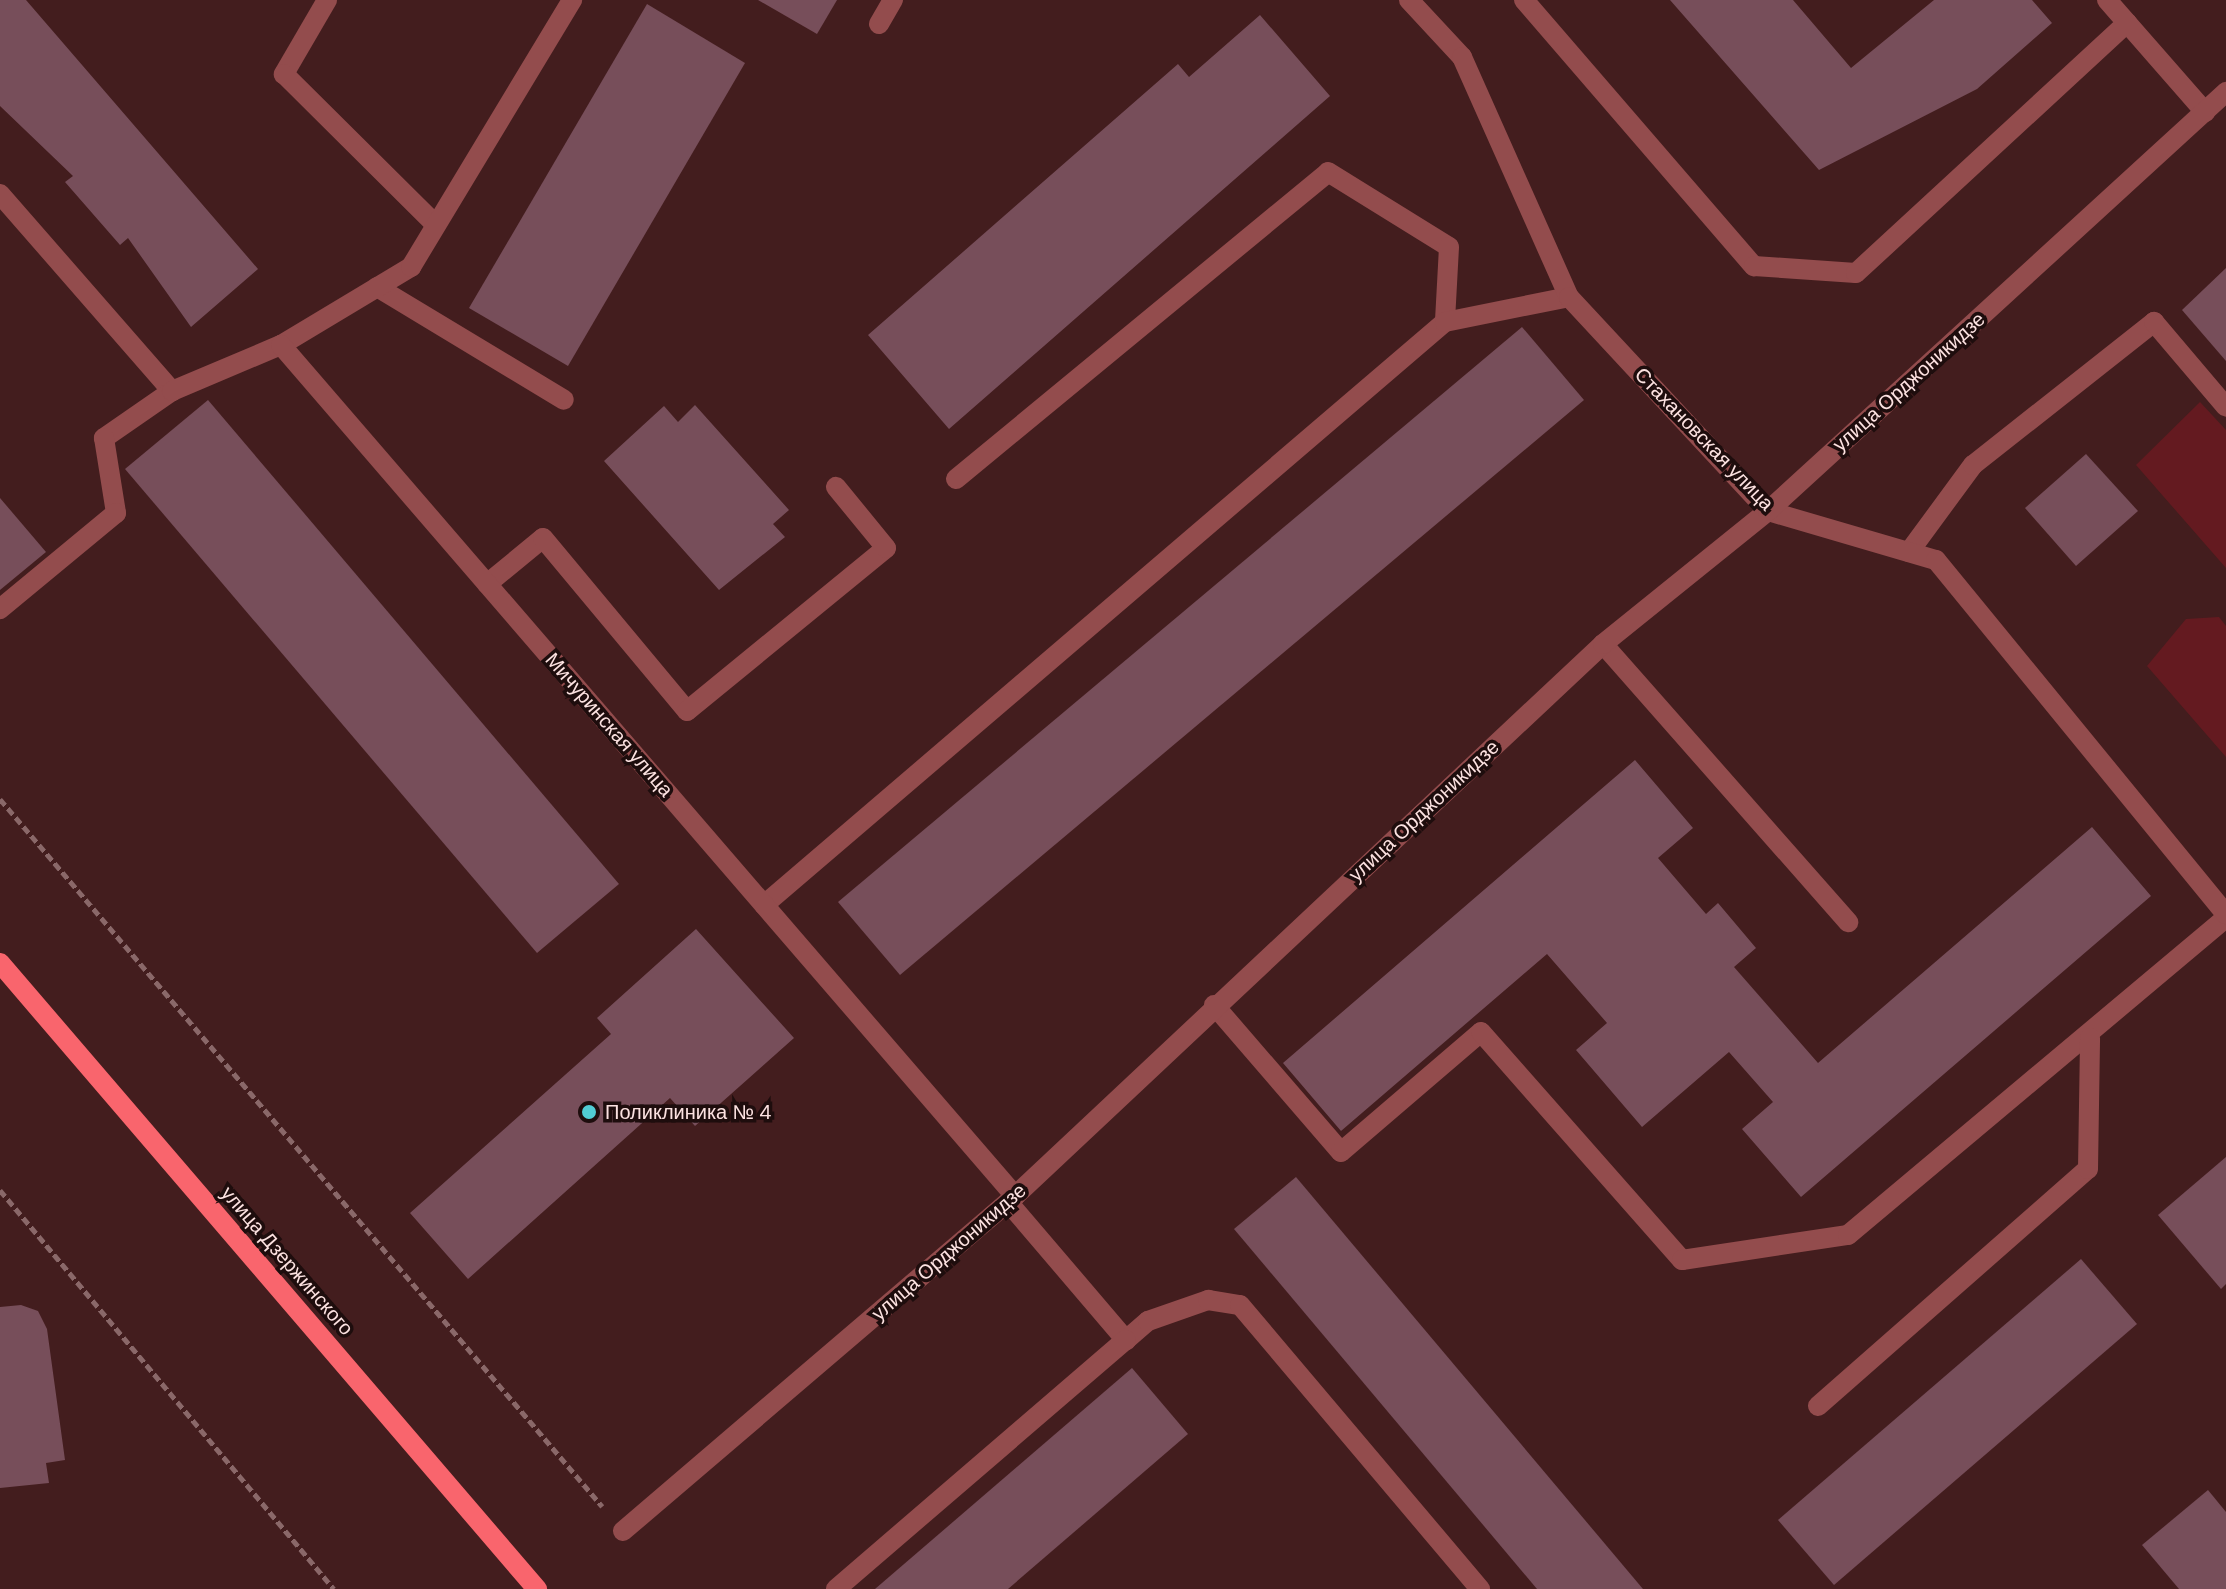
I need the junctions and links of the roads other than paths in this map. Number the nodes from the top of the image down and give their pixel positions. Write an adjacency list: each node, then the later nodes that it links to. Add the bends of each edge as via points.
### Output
1 (327, 0): 12 (street, via 284,74)
2 (572, 0): 12 (street)
3 (893, 0): 8 (street)
4 (1409, 0): 14 (street, Стахановская улица, via 1462,57)
5 (1524, 0): 7 (street, via 1754,266 1856,273)
6 (2107, 0): 7 (street)
7 (2127, 23): 10 (street)
8 (879, 24)
9 (2226, 92): 10 (street, улица Орджоникидзе)
10 (2205, 112): 22 (street, улица Орджоникидзе)
11 (0, 194): 17 (street)
12 (436, 225): 13 (street, via 411,267)
13 (377, 287): 16 (street); 18 (street)
14 (1569, 297): 15 (street); 22 (street, Стахановская улица)
15 (1445, 322): 20 (street, via 1449,247 1328,172); 27 (street)
16 (281, 345): 17 (street); 24 (street, Мичуринская улица)
17 (172, 391): 25 (street, via 104,438 116,513)
18 (564, 400)
19 (2226, 407): 23 (street, via 2154,322 1973,465)
20 (956, 479)
21 (836, 487): 24 (street, via 886,548 687,711 543,538)
22 (1768, 511): 23 (street, Стахановская улица); 26 (street, улица Орджоникидзе)
23 (1909, 552): 28 (street, Стахановская улица, via 1936,560)
24 (487, 584): 27 (street, Мичуринская улица)
25 (0, 609)
26 (1603, 644): 29 (street); 31 (street, улица Орджоникидзе)
27 (764, 905): 33 (street, Мичуринская улица)
28 (2226, 916): 32 (street)
29 (1848, 922)
30 (0, 963): 37 (main road, улица Дзержинского)
31 (1214, 1005): 32 (street, via 1341,1152 1481,1032 1682,1260 1848,1235); 33 (street, улица Орджоникидзе)
32 (2090, 1038): 35 (street, via 2088,1169)
33 (1012, 1199): 34 (street, Мичуринская улица); 36 (street, улица Орджоникидзе)
34 (1126, 1340): 38 (street); 39 (street, via 1148,1321 1208,1300 1240,1305)
35 (1818, 1406)
36 (623, 1531)
37 (537, 1589)
38 (836, 1589)
39 (1480, 1589)

